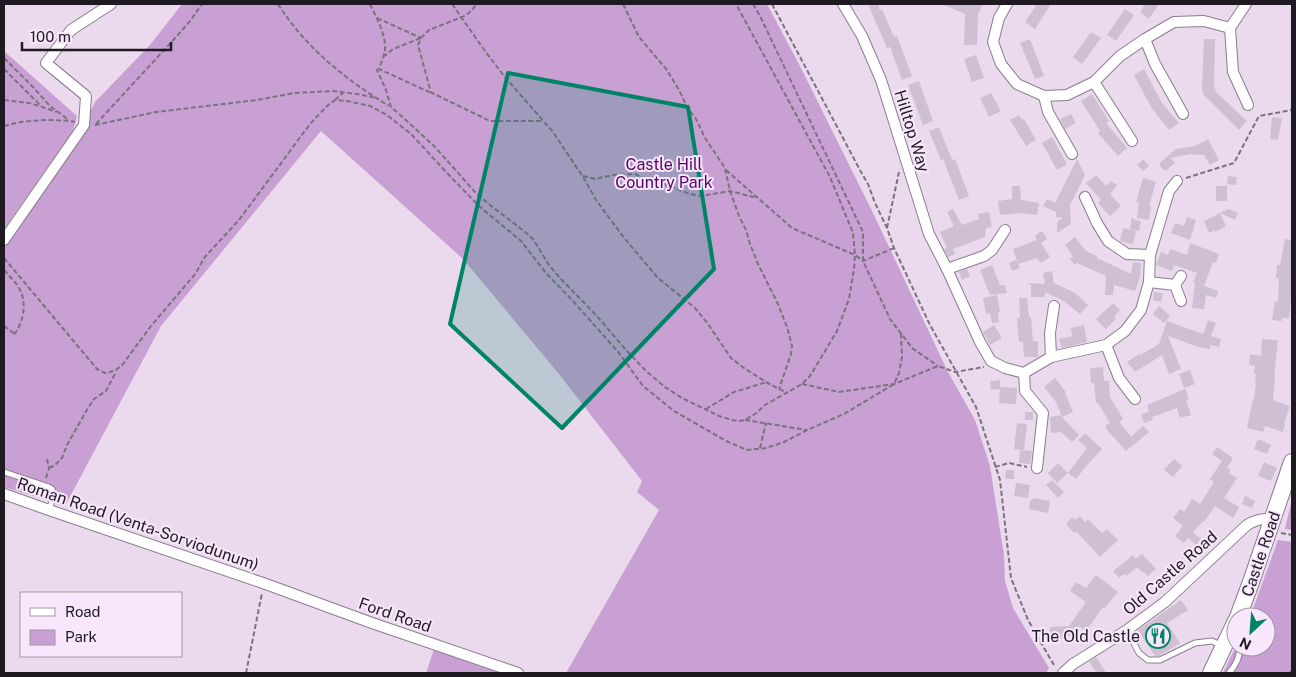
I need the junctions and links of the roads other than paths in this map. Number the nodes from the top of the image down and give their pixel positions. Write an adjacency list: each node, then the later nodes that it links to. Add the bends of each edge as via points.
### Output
1 (111, 4): 16 (street, via 71,30 46,63 86,96 84,124)
2 (844, 4): 18 (street, Hilltop Way, via 882,80 929,234)
3 (1007, 4): 8 (street, via 999,18 993,42 1001,64 1017,84)
4 (1246, 4): 5 (street)
5 (1230, 28): 6 (street, via 1204,21 1174,22); 9 (street, via 1233,72)
6 (1145, 39): 7 (street, via 1120,56); 10 (street)
7 (1094, 82): 8 (street, via 1067,95); 11 (street)
8 (1044, 96): 12 (street, via 1048,112)
9 (1248, 105)
10 (1183, 114)
11 (1132, 141)
12 (1072, 154)
13 (1177, 181): 17 (street, via 1169,191)
14 (1085, 197): 17 (street, via 1108,241 1127,254)
15 (1006, 230): 18 (street, via 984,256)
16 (4, 240)
17 (1150, 255): 19 (street)
18 (946, 269): 24 (street, Hilltop Way, via 991,361)
19 (1149, 282): 20 (street, via 1178,281); 22 (street, via 1141,310 1125,331)
20 (1181, 301)
21 (1054, 306): 23 (street)
22 (1106, 345): 23 (street); 25 (street, via 1119,378)
23 (1051, 357): 24 (street)
24 (1024, 373): 27 (street, via 1025,391 1043,413)
25 (1135, 399)
26 (1292, 462): 31 (main road, Castle Road)
27 (1037, 468)
28 (4, 472): 30 (lane, via 49,487 54,492)
29 (4, 494): 30 (street, Roman Road (Venta-Sorviodunum))
30 (49, 510): 32 (street, Roman Road (Venta-Sorviodunum))
31 (1273, 519): 33 (main road, Castle Road); 34 (street, Old Castle Road, via 1265,518 1248,525 1164,602)
32 (264, 584): 39 (street, Ford Road)
33 (1243, 607)
34 (1127, 630): 35 (lane, via 1139,652 1148,660 1160,660 1195,643 1212,642); 38 (street, Old Castle Road)
35 (1226, 636)
36 (1226, 647): 40 (main road, Castle Road)
37 (1238, 657): 41 (lane)
38 (1059, 670)
39 (518, 673)
40 (1211, 673)
41 (1229, 673)

